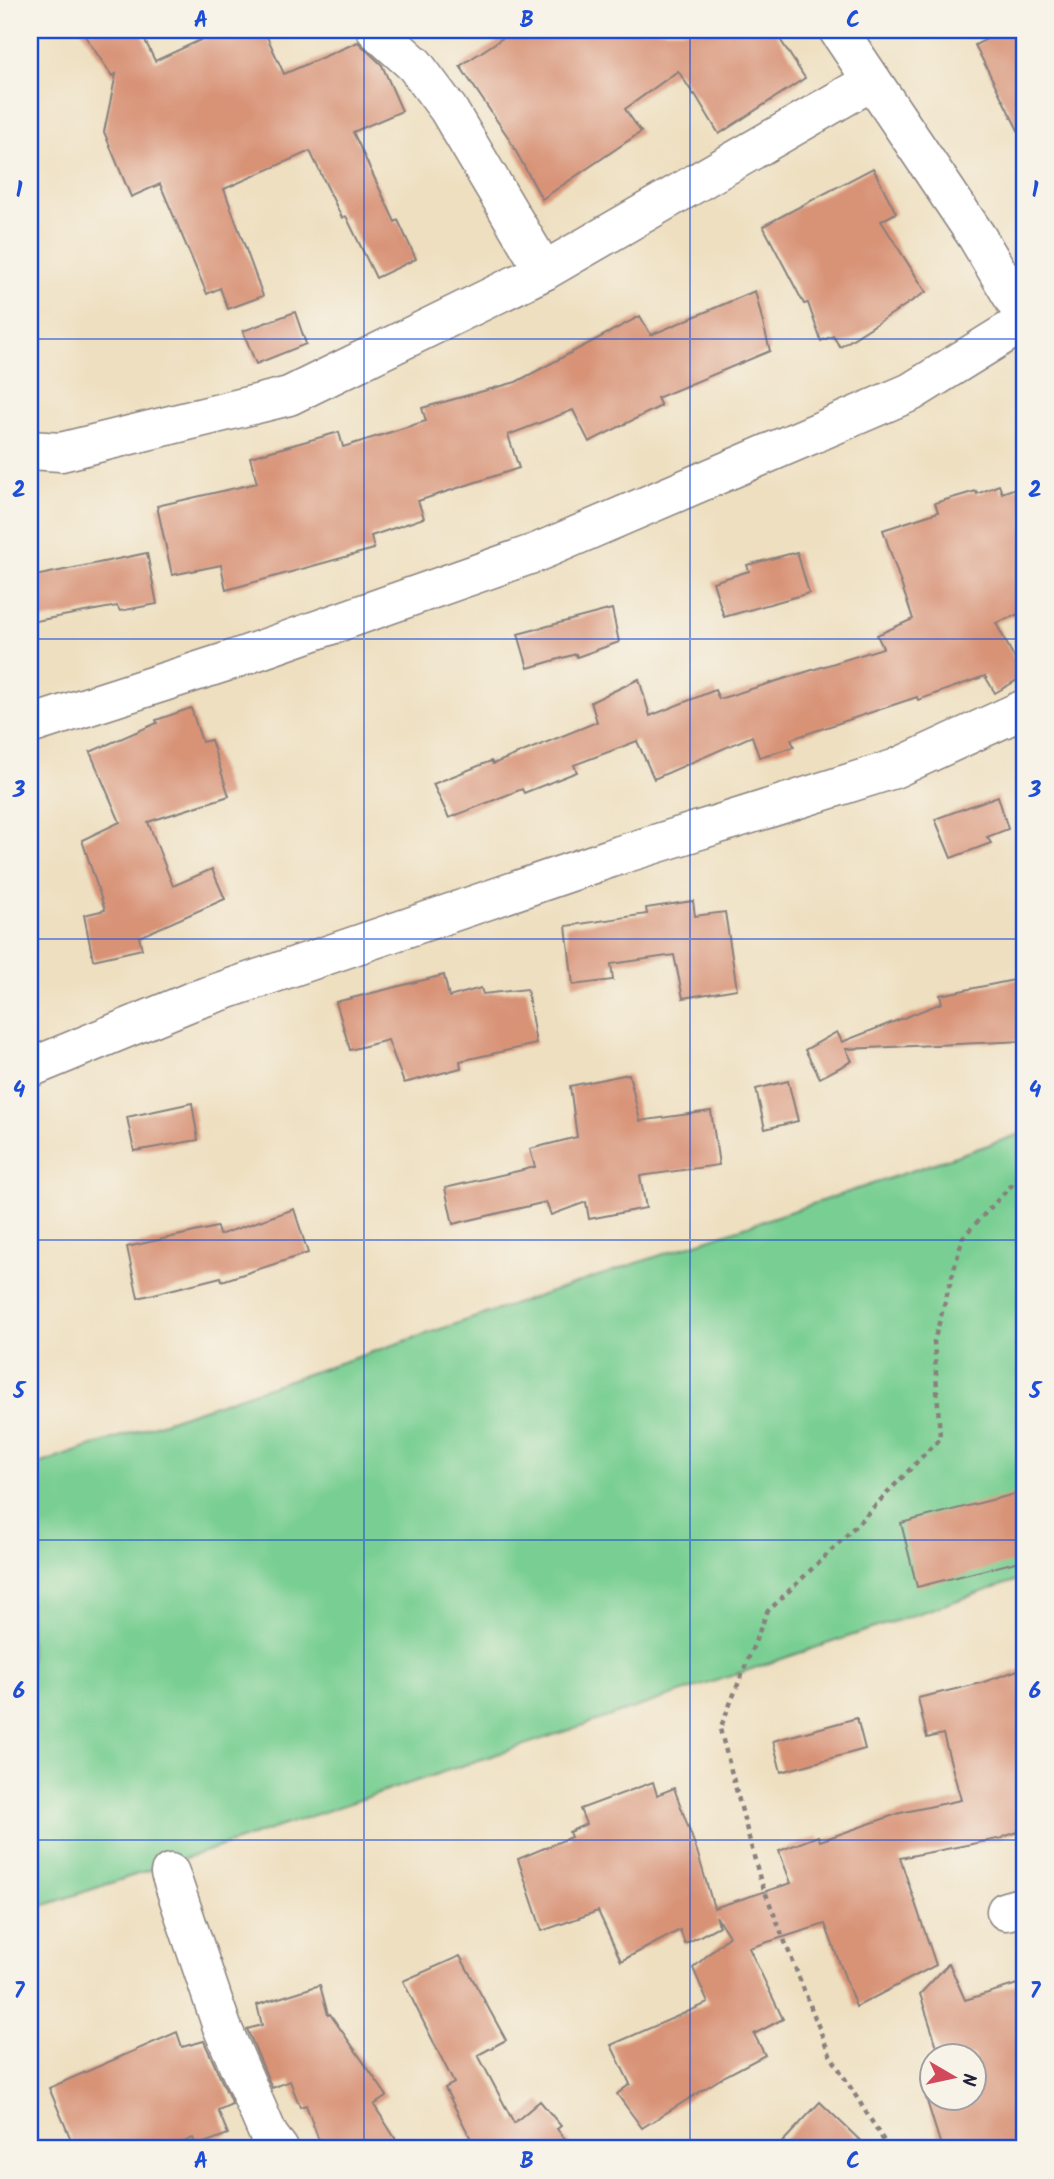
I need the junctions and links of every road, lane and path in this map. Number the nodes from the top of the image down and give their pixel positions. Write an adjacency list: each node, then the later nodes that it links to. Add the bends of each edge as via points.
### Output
1 (376, 30): 4 (street, via 415,65 448,109)
2 (838, 30): 3 (street)
3 (872, 81): 4 (street); 5 (street)
4 (544, 271): 7 (street, via 289,396 61,452)
5 (1024, 316)
6 (1024, 322): 9 (street, via 911,392 538,552 226,662)
7 (30, 450)
8 (1024, 709): 10 (street, via 894,769 620,855 190,1002)
9 (30, 725)
10 (30, 1068)
11 (1024, 1172): 14 (path, via 963,1237 934,1341 940,1438 767,1612 720,1729 760,1879 829,2053)
12 (170, 1873): 13 (street, via 222,2027 269,2136)
13 (279, 2149)
14 (888, 2149)

